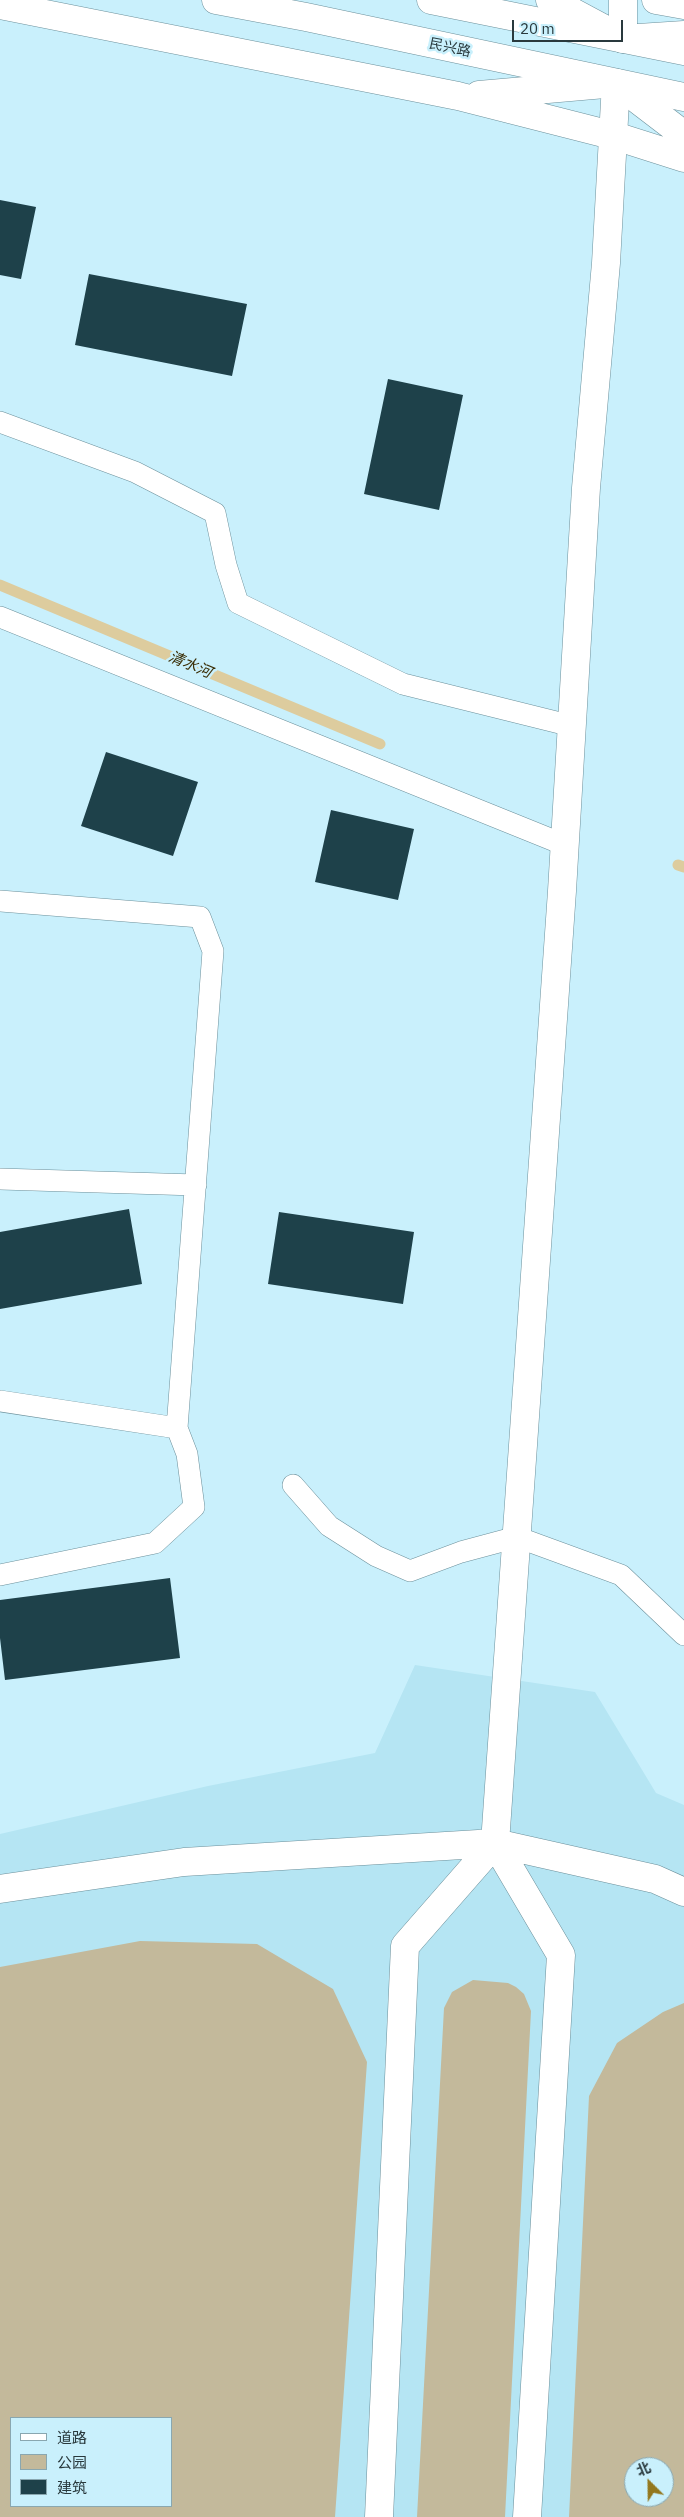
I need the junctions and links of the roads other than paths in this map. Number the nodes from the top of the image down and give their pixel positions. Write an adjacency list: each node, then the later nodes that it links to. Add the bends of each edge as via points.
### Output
1 (216, 0): 11 (street, 民兴路)
2 (431, 0): 9 (street)
3 (550, 0): 9 (street)
4 (623, 0): 9 (street)
5 (656, 0): 7 (street)
6 (0, 4): 12 (street)
7 (684, 5)
8 (684, 35): 9 (street)
9 (623, 39): 10 (street)
10 (684, 51)
11 (616, 83): 12 (street); 13 (street, 民兴路); 14 (street); 15 (street)
12 (458, 96): 15 (street)
13 (684, 98)
14 (684, 135)
15 (615, 136): 16 (street); 19 (street, via 586,488)
16 (684, 158)
17 (0, 422): 19 (lane, via 135,472 215,513 238,603 403,684)
18 (0, 617): 20 (lane)
19 (572, 726): 20 (street)
20 (565, 845): 27 (street)
21 (0, 902): 23 (lane, via 200,917 213,951)
22 (0, 1179): 23 (lane)
23 (196, 1185): 25 (lane)
24 (0, 1401): 25 (lane)
25 (177, 1428): 28 (lane, via 186,1454 194,1507 155,1543)
26 (293, 1485): 27 (lane, via 329,1526 376,1556 410,1571 461,1552)
27 (517, 1537): 29 (lane, via 621,1575); 30 (street)
28 (0, 1575)
29 (684, 1636)
30 (495, 1843): 31 (street, via 184,1862); 32 (street, via 655,1879); 33 (street, via 405,1946); 34 (street, via 561,1955)
31 (0, 1888)
32 (684, 1892)
33 (379, 2517)
34 (527, 2517)

